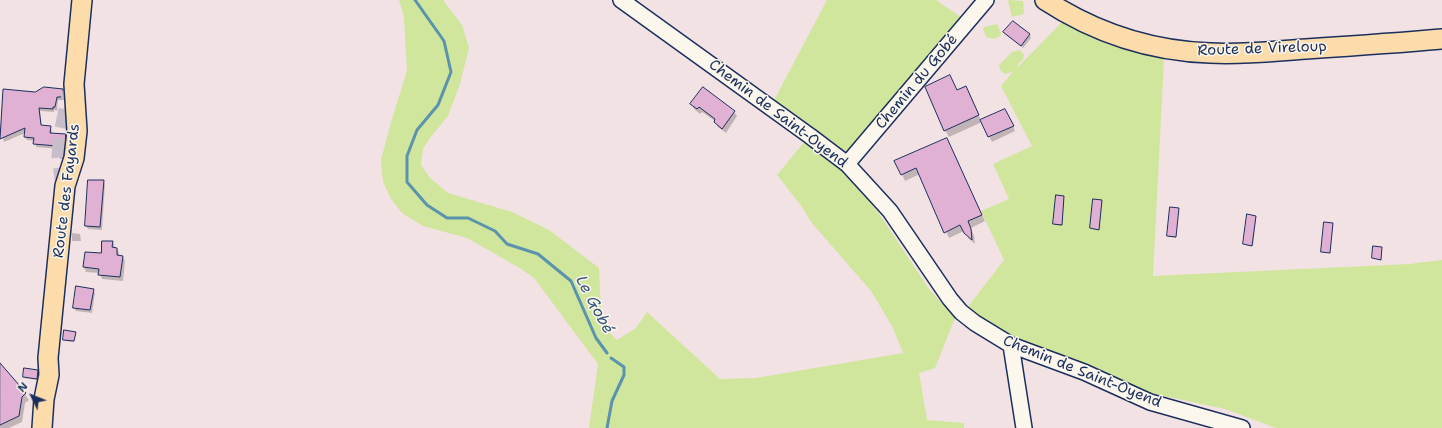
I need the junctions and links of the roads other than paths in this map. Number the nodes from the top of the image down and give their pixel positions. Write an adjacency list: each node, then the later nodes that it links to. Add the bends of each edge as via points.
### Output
1 (82, 0): 8 (main road, Route des Fayards, via 74,84 77,132 74,158 65,186)
2 (622, 0): 6 (street, Chemin de Saint-Oyend, via 776,119 810,136)
3 (986, 0): 6 (street, Chemin du Gobé)
4 (1045, 0): 5 (main road, Route de Vireloup, via 1081,20 1124,38 1167,49 1211,54)
5 (1442, 39)
6 (847, 164): 7 (street, Chemin de Saint-Oyend, via 890,211 954,304 975,323)
7 (1011, 345): 9 (street); 10 (street, Chemin de Saint-Oyend, via 1084,372 1150,402)
8 (42, 428)
9 (1024, 428)
10 (1242, 428)

